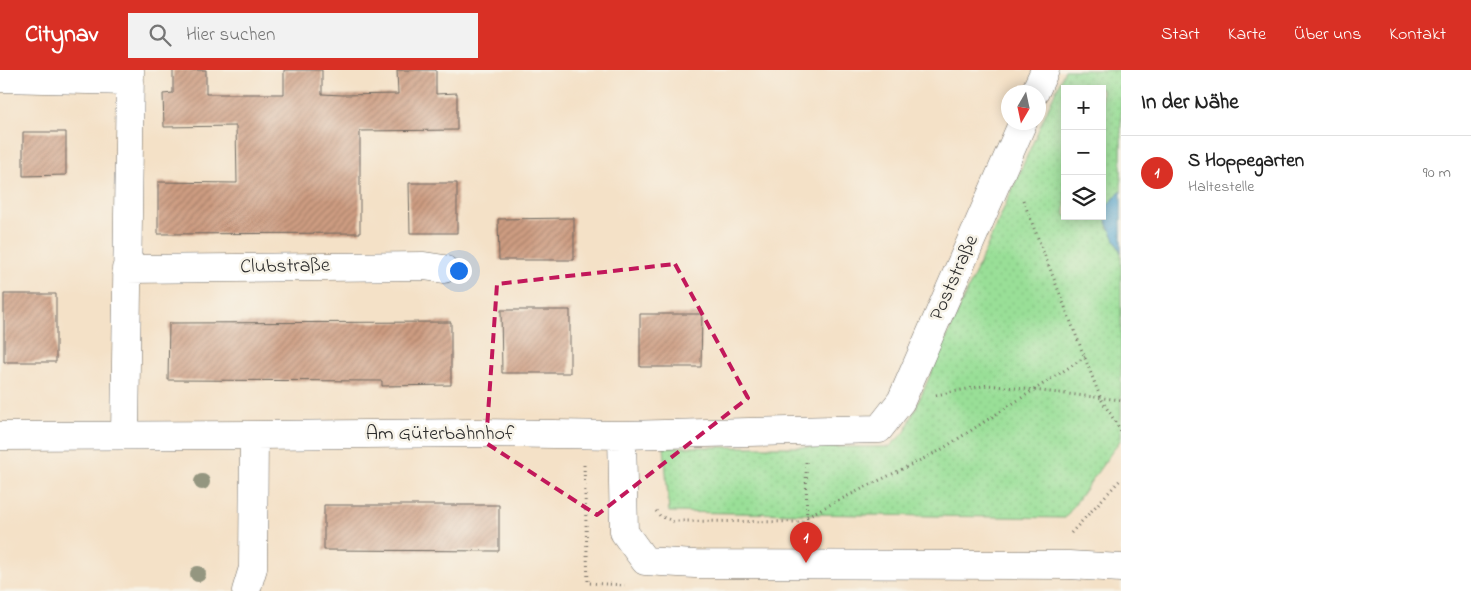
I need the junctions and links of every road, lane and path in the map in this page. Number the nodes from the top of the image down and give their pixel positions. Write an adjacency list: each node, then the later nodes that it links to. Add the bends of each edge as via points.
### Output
1 (1045, 70): 4 (street)
2 (130, 75): 3 (street); 7 (street)
3 (0, 78)
4 (1038, 85)
5 (1020, 130): 6 (street, Poststraße)
6 (999, 178): 9 (path, via 1017,186); 13 (street, Poststraße)
7 (126, 269): 8 (street, Clubstraße, via 424,266); 18 (street)
8 (444, 269)
9 (1085, 357): 10 (path); 11 (path)
10 (1032, 390): 11 (path); 13 (path, via 988,385); 23 (path, via 939,451)
11 (1101, 398): 12 (path); 16 (path)
12 (1121, 400)
13 (900, 401): 14 (street, Poststraße)
14 (879, 429): 15 (street, Am Güterbahnhof)
15 (806, 431): 17 (street, Am Güterbahnhof); 23 (path)
16 (1121, 431)
17 (622, 434): 20 (street, Am Güterbahnhof); 27 (street, via 624,532 645,561)
18 (125, 435): 19 (street, Am Güterbahnhof); 20 (street, Am Güterbahnhof)
19 (0, 436)
20 (254, 436): 28 (street, via 253,568)
21 (1121, 478): 25 (path)
22 (654, 509): 24 (path, via 660,516 673,520)
23 (807, 516): 24 (path)
24 (807, 522): 27 (path)
25 (1071, 533)
26 (1116, 560): 27 (street, via 1069,565)
27 (806, 564)
28 (246, 591)

